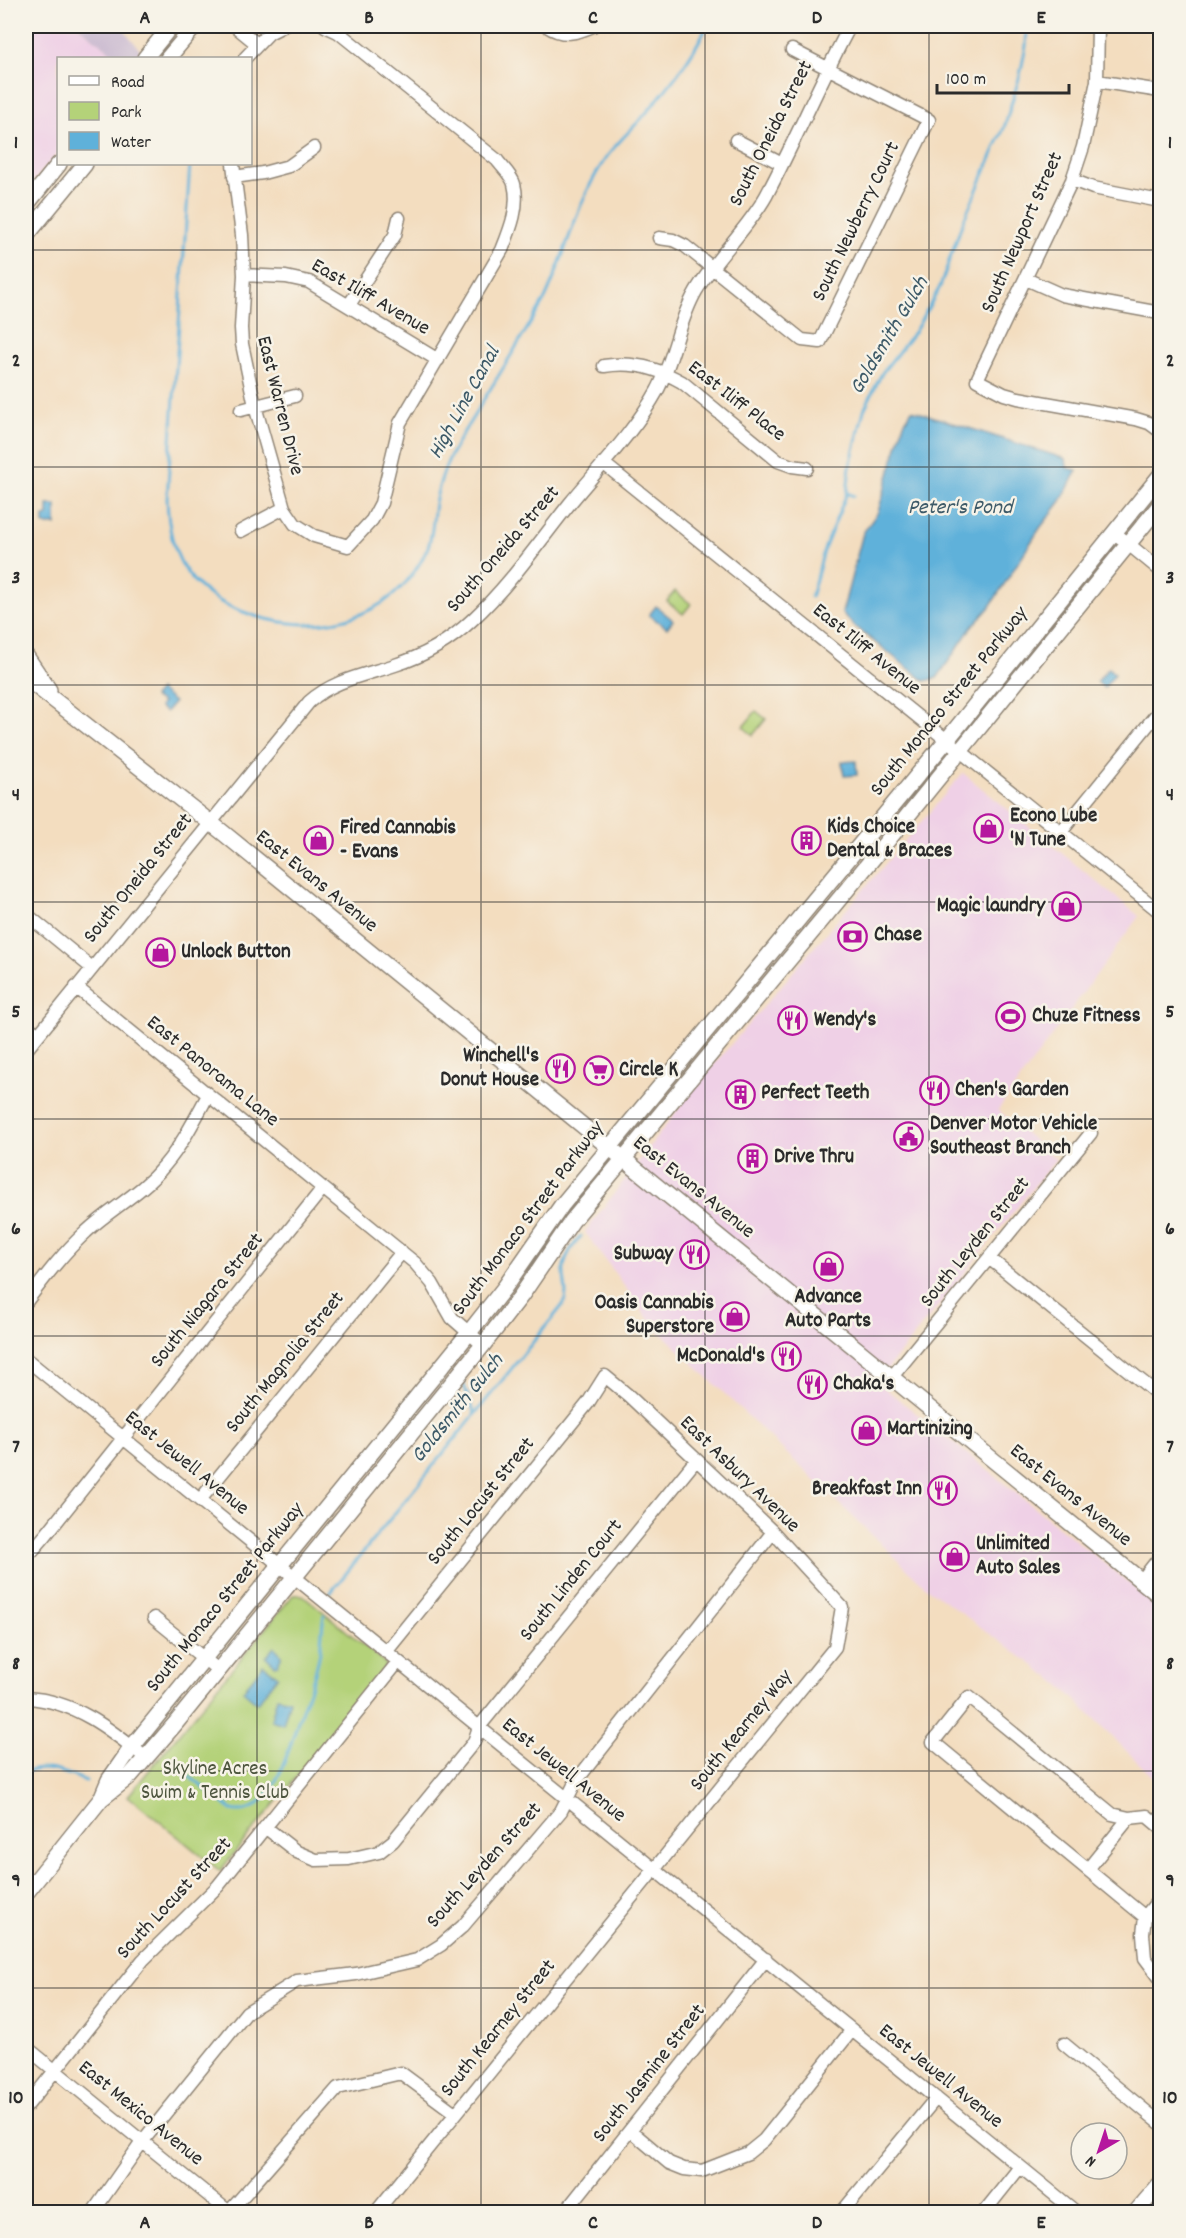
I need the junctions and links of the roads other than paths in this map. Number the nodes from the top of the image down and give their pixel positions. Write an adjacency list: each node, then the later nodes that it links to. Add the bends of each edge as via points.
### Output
1 (195, 26): 13 (main road)
2 (235, 26): 10 (street)
3 (284, 26): 10 (street)
4 (325, 26): 36 (street, via 338,32 497,160 514,183 515,211 510,232)
5 (547, 26): 6 (street, via 566,33)
6 (593, 26)
7 (850, 26): 15 (street, South Oneida Street)
8 (1098, 26): 16 (street, South Newport Street)
9 (170, 28): 12 (main road)
10 (257, 44): 14 (street)
11 (792, 50): 15 (street)
12 (146, 57)
13 (169, 57)
14 (246, 57)
15 (827, 68): 20 (street, South Oneida Street); 31 (street, South Newberry Court, via 929,120 820,342 802,340)
16 (1097, 81): 17 (street); 25 (street, South Newport Street)
17 (1161, 92)
18 (736, 140): 20 (street)
19 (314, 148): 24 (street, via 289,166)
20 (782, 164): 31 (street, South Oneida Street, via 749,222)
21 (58, 165): 27 (main road)
22 (84, 165): 29 (main road)
23 (233, 165): 24 (street, East Warren Drive)
24 (234, 177): 32 (street, East Warren Drive)
25 (1072, 180): 26 (street); 33 (street, South Newport Street)
26 (1161, 201)
27 (26, 205)
28 (399, 218): 34 (street, via 395,235)
29 (26, 236)
30 (659, 238): 31 (street, via 685,246)
31 (713, 268): 38 (street, South Oneida Street, via 687,308)
32 (244, 275): 34 (street, East Iliff Avenue, via 301,279); 40 (street, East Warren Drive, via 241,338)
33 (1026, 279): 35 (street, via 1062,295); 42 (street, South Newport Street, via 977,380 1010,396 1141,420)
34 (349, 305): 36 (street, East Iliff Avenue)
35 (1161, 313)
36 (438, 360): 47 (street, East Warren Drive, via 400,423 381,503 372,520 348,546 314,536 295,524)
37 (604, 366): 38 (street, East Iliff Place, via 631,364)
38 (666, 372): 43 (street, South Oneida Street, via 648,406); 44 (street, East Iliff Place, via 778,461)
39 (295, 396): 40 (street)
40 (255, 406): 41 (street); 47 (street, East Warren Drive)
41 (241, 410)
42 (1161, 430)
43 (603, 463): 56 (street, East Iliff Avenue); 58 (street, South Oneida Street, via 474,619 422,655 341,682 314,697)
44 (807, 468)
45 (1161, 476): 49 (main road, South Monaco Street Parkway)
46 (1161, 506): 50 (main road, South Monaco Street Parkway)
47 (284, 508): 48 (street)
48 (241, 531)
49 (1115, 533): 50 (street); 56 (main road, South Monaco Street Parkway)
50 (1129, 544): 51 (street); 57 (main road, South Monaco Street Parkway)
51 (1161, 570)
52 (26, 656): 54 (main road, East Evans Avenue)
53 (26, 678): 54 (main road, East Evans Avenue)
54 (58, 702): 58 (main road, East Evans Avenue)
55 (1161, 710): 59 (street)
56 (947, 740): 57 (street, East Iliff Avenue); 69 (main road, South Monaco Street Parkway)
57 (961, 751): 59 (street, East Iliff Avenue); 70 (main road, South Monaco Street Parkway)
58 (210, 822): 62 (street, South Oneida Street); 69 (main road, East Evans Avenue)
59 (1061, 832): 60 (street, East Iliff Avenue)
60 (1160, 912)
61 (26, 914): 62 (street)
62 (92, 968): 63 (street, South Oneida Street)
63 (76, 987): 65 (street, South Oneida Street); 67 (street, East Panorama Lane)
64 (26, 1025): 65 (street)
65 (38, 1035): 66 (street, South Oneida Street)
66 (26, 1050)
67 (208, 1095): 71 (street, East Panorama Lane); 74 (street, via 164,1166 131,1198 88,1230 58,1260)
68 (1091, 1133): 73 (street, South Leyden Street)
69 (609, 1147): 70 (main road, East Evans Avenue); 75 (main road, South Monaco Street Parkway, via 555,1213)
70 (623, 1159): 76 (main road, South Monaco Street Parkway, via 560,1237); 79 (main road, East Evans Avenue)
71 (323, 1188): 72 (street); 81 (street, South Niagara Street)
72 (402, 1252): 75 (street, via 425,1274 447,1311); 83 (street, South Magnolia Street)
73 (989, 1258): 79 (street, South Leyden Street); 80 (street)
74 (26, 1302)
75 (468, 1334): 76 (street); 87 (main road, South Monaco Street Parkway)
76 (483, 1345): 88 (main road, South Monaco Street Parkway)
77 (26, 1359): 81 (street, East Jewell Avenue)
78 (605, 1376): 82 (street, East Asbury Avenue); 93 (street, South Locust Street, via 588,1403)
79 (891, 1378): 89 (main road, East Evans Avenue)
80 (1161, 1396)
81 (123, 1438): 83 (street, East Jewell Avenue); 85 (street, South Niagara Street)
82 (696, 1460): 84 (street, East Asbury Avenue); 98 (street, South Linden Court)
83 (200, 1500): 87 (street, East Jewell Avenue)
84 (773, 1532): 91 (street, East Asbury Avenue); 102 (street, South Leyden Street, via 576,1781)
85 (26, 1555)
86 (1161, 1557): 89 (street)
87 (280, 1565): 88 (street, East Jewell Avenue); 94 (main road, South Monaco Street Parkway)
88 (294, 1576): 93 (street, East Jewell Avenue); 96 (main road, South Monaco Street Parkway)
89 (1141, 1581): 90 (main road, East Evans Avenue)
90 (1161, 1596)
91 (842, 1607): 107 (street, South Kearney Way, via 835,1647)
92 (154, 1617): 94 (street)
93 (386, 1652): 95 (street, East Jewell Avenue)
94 (204, 1659): 96 (street); 99 (main road, South Monaco Street Parkway)
95 (398, 1662): 98 (street, East Jewell Avenue); 104 (street, South Locust Street)
96 (218, 1670): 100 (main road, South Monaco Street Parkway)
97 (26, 1698): 99 (street, via 55,1702 79,1711)
98 (479, 1727): 102 (street, East Jewell Avenue); 104 (street, South Linden Court, via 474,1742 393,1841 379,1852 349,1859 316,1860 297,1852)
99 (132, 1746): 100 (street); 101 (main road, South Monaco Street Parkway)
100 (146, 1758): 101 (main road, South Monaco Street Parkway)
101 (101, 1799): 108 (main road, South Monaco Street Parkway)
102 (567, 1799): 107 (street, East Jewell Avenue); 122 (street, South Leyden Street, via 463,1926 441,1945 417,1960 356,1974 297,1981 247,2012)
103 (1129, 1818): 105 (street, via 1148,1816); 106 (street); 106 (street, via 1112,1814 969,1697 940,1733 933,1742)
104 (265, 1827): 116 (street, South Locust Street, via 218,1886 143,1960)
105 (1161, 1827)
106 (1088, 1869): 110 (street)
107 (654, 1871): 111 (street, East Jewell Avenue); 119 (street, South Kearney Street)
108 (26, 1893)
109 (1161, 1898): 110 (street)
110 (1144, 1917): 112 (street, via 1145,1958)
111 (766, 1959): 113 (street, East Jewell Avenue); 121 (street, South Jasmine Street)
112 (1161, 1978)
113 (852, 2030): 117 (street, East Jewell Avenue); 121 (street, via 764,2140 748,2152 702,2171 684,2169 669,2163)
114 (1064, 2044): 120 (street)
115 (26, 2047): 116 (street, East Mexico Avenue)
116 (55, 2070): 118 (street, South Locust Street); 122 (street, East Mexico Avenue)
117 (936, 2098): 123 (street, East Jewell Avenue); 129 (street)
118 (26, 2107)
119 (455, 2113): 126 (street, via 401,2073 338,2088); 127 (street, South Kearney Street)
120 (1161, 2123)
121 (631, 2131): 128 (street, South Jasmine Street)
122 (142, 2142): 125 (street, South Leyden Street); 126 (street, East Mexico Avenue)
123 (1020, 2167): 130 (street); 131 (street, East Jewell Avenue)
124 (1161, 2184): 132 (main road)
125 (93, 2212)
126 (229, 2212)
127 (376, 2212)
128 (565, 2212)
129 (842, 2212)
130 (984, 2212)
131 (1076, 2212)
132 (1136, 2212)

